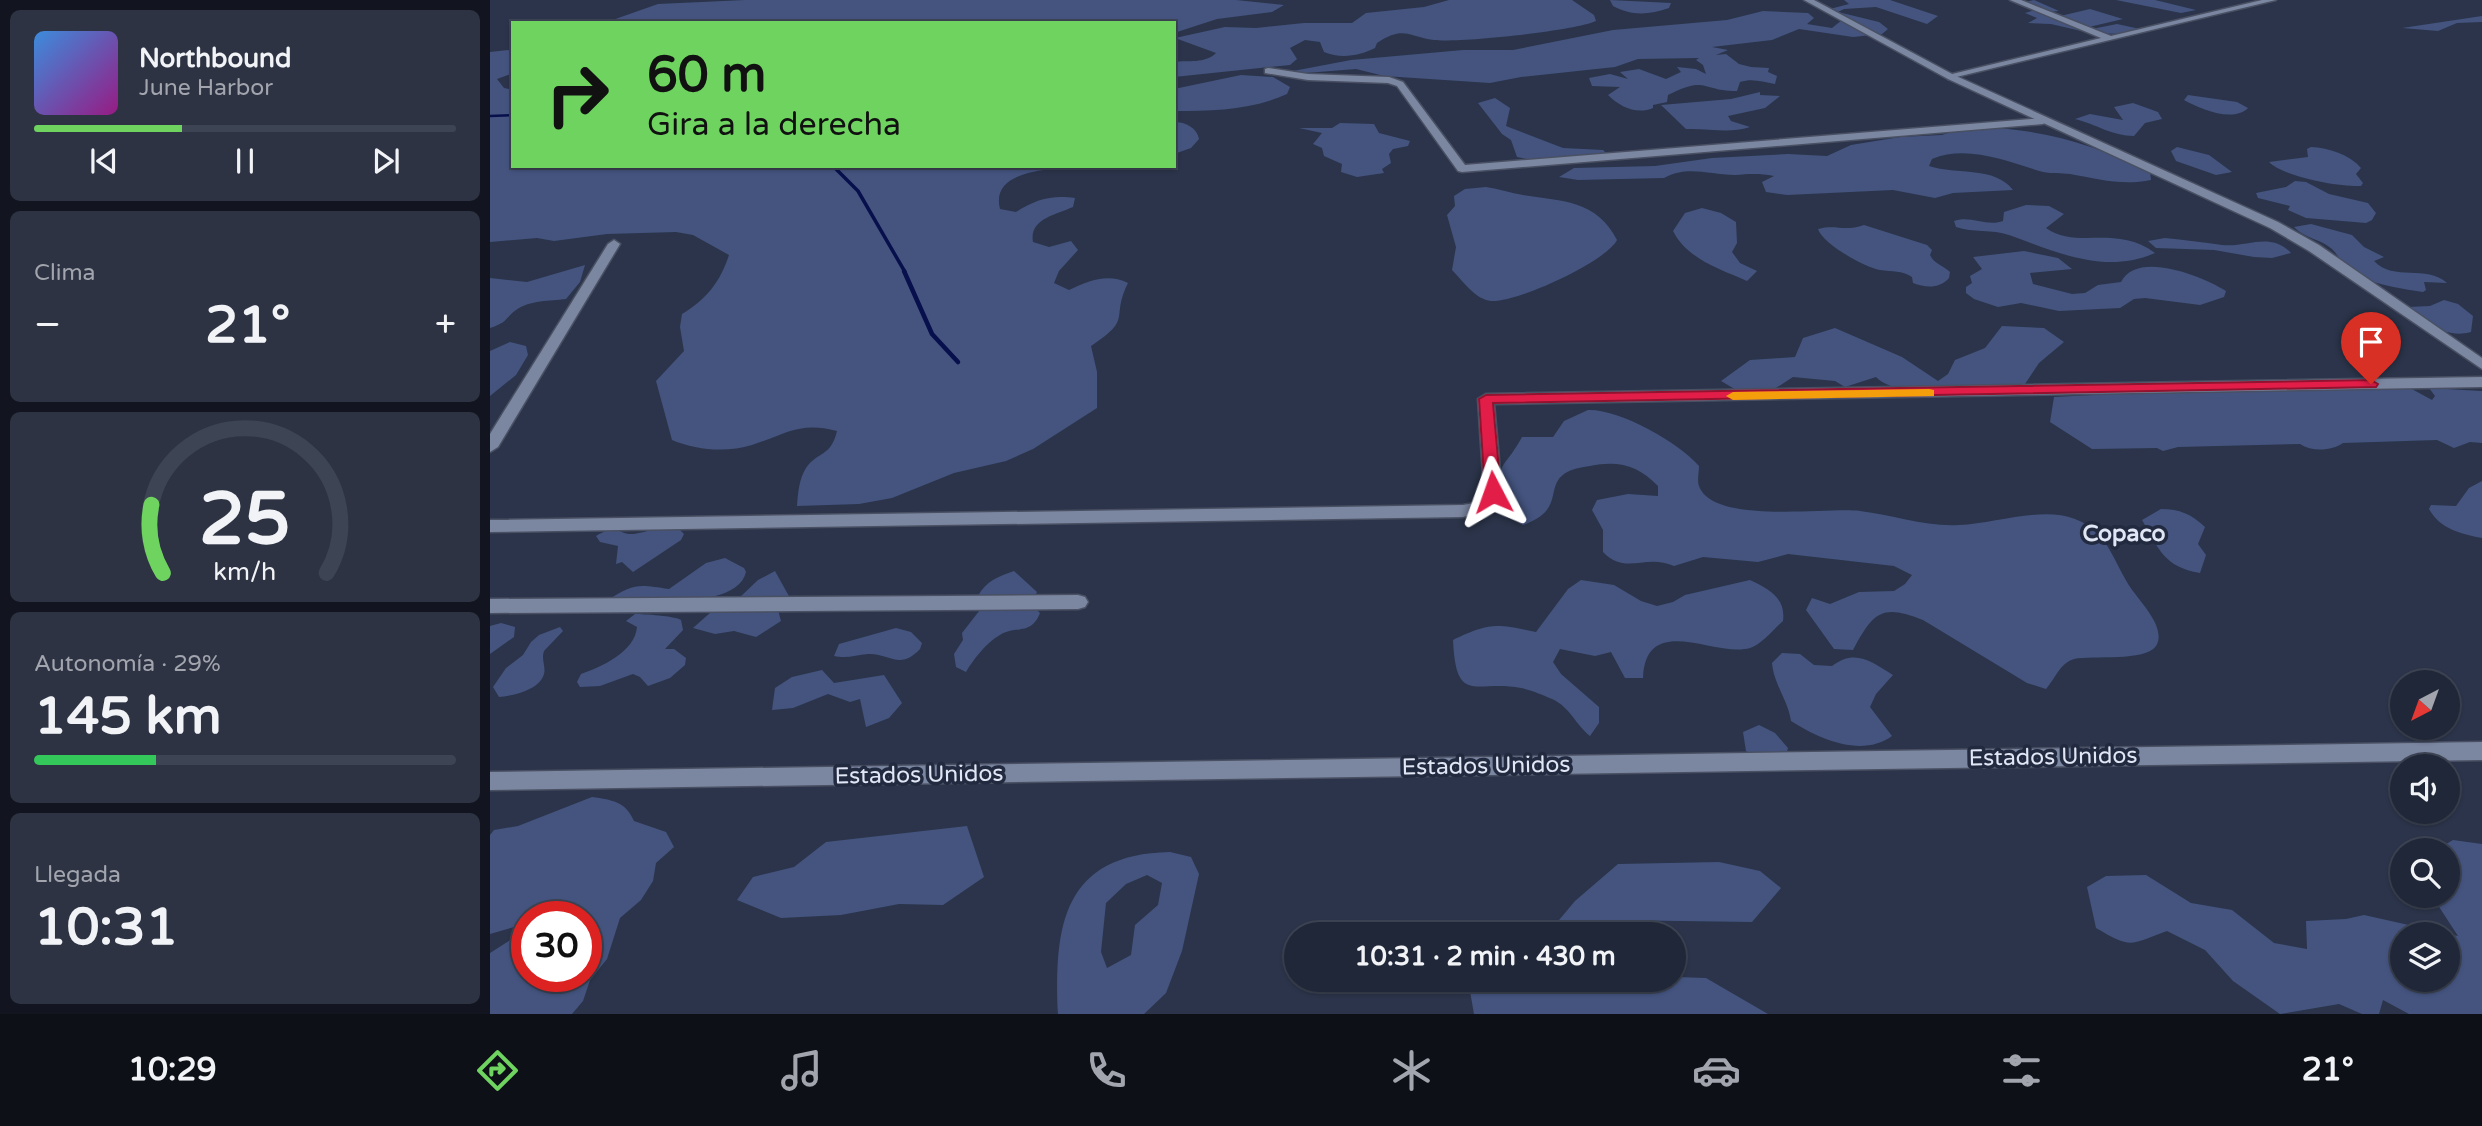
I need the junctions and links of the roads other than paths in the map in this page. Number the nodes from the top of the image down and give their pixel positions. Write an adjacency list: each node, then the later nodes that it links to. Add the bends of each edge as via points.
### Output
1 (1808, 0): 6 (street)
2 (2014, 0): 4 (street)
3 (2272, 0): 4 (street)
4 (2111, 39): 6 (street)
5 (1268, 71): 7 (street, via 1400,84 1462,169)
6 (1951, 78): 7 (street)
7 (2043, 121): 9 (street, via 2274,225)
8 (614, 244): 11 (street)
9 (2482, 365)
10 (2482, 382): 12 (street, via 1486,399 1493,492 1480,507 1464,511)
11 (490, 447)
12 (490, 526)
13 (1078, 602): 14 (street)
14 (490, 606)
15 (2482, 751): 16 (street, Estados Unidos)
16 (490, 781)

